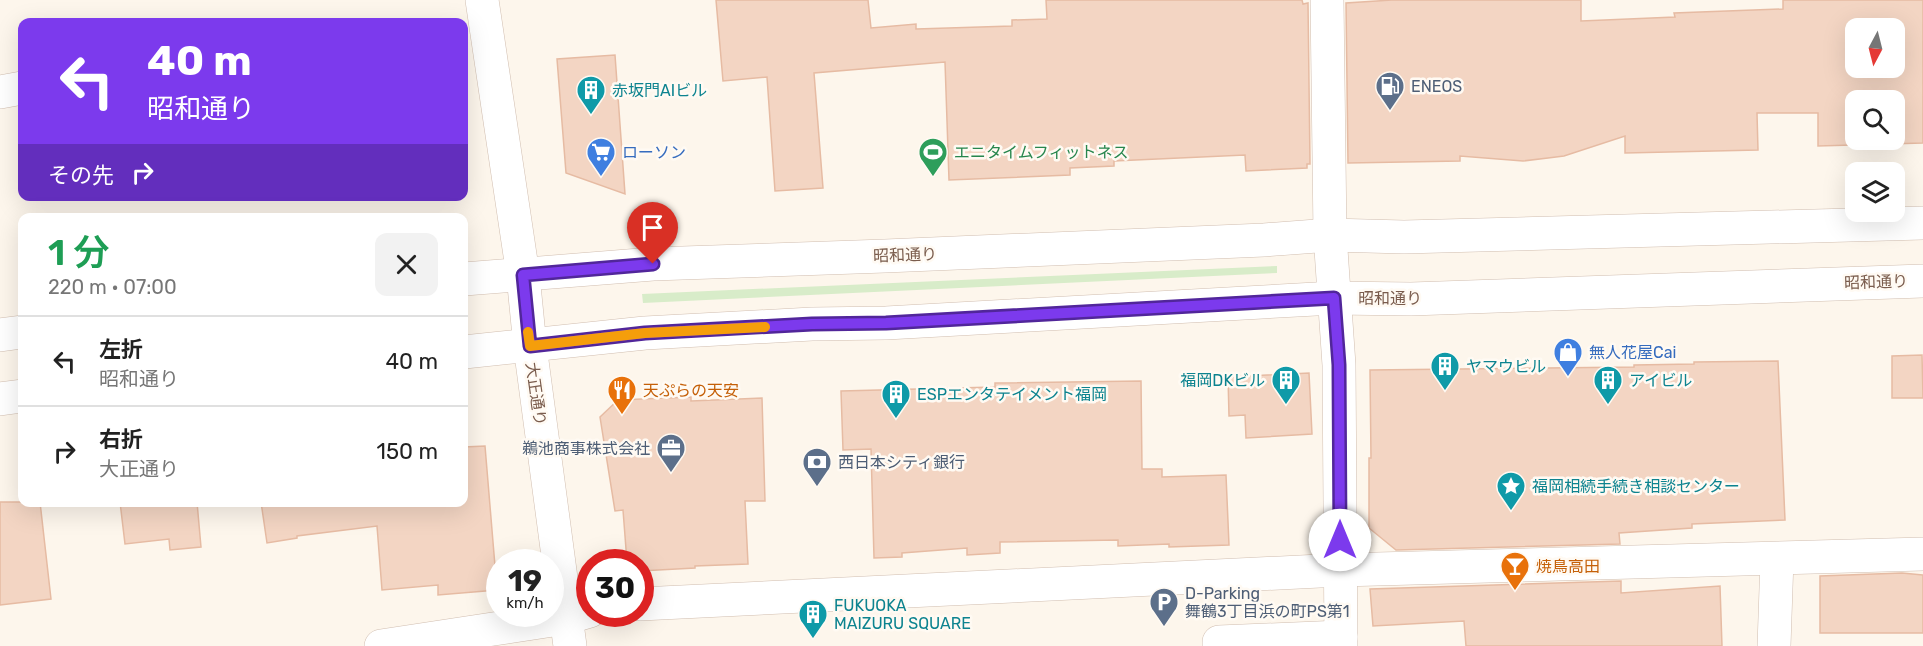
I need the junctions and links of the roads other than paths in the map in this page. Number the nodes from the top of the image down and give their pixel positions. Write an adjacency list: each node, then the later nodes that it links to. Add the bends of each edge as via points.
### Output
1 (1327, 0): 6 (street)
2 (477, 16): 7 (street, 大正通り)
3 (18, 89): 4 (street)
4 (0, 92)
5 (1923, 223): 6 (street, 昭和通り, via 1404,237)
6 (1330, 235): 7 (street, 昭和通り, via 653,264); 10 (street)
7 (523, 275): 8 (street, 昭和通り); 13 (street, 大正通り)
8 (468, 279)
9 (1923, 281): 10 (street, 昭和通り)
10 (1334, 298): 13 (street, 昭和通り, via 645,333); 19 (street, via 1339,365)
11 (18, 333): 12 (street)
12 (0, 335)
13 (530, 346): 14 (street, 昭和通り); 21 (street, 大正通り)
14 (468, 352)
15 (18, 397): 16 (street)
16 (0, 399)
17 (1923, 554): 18 (street)
18 (1777, 559): 19 (street); 25 (street)
19 (1340, 570): 20 (street); 22 (street)
20 (654, 603)
21 (575, 625): 23 (street)
22 (1341, 642): 24 (street, via 1219,642)
23 (381, 646)
24 (1219, 646)
25 (1774, 646)

